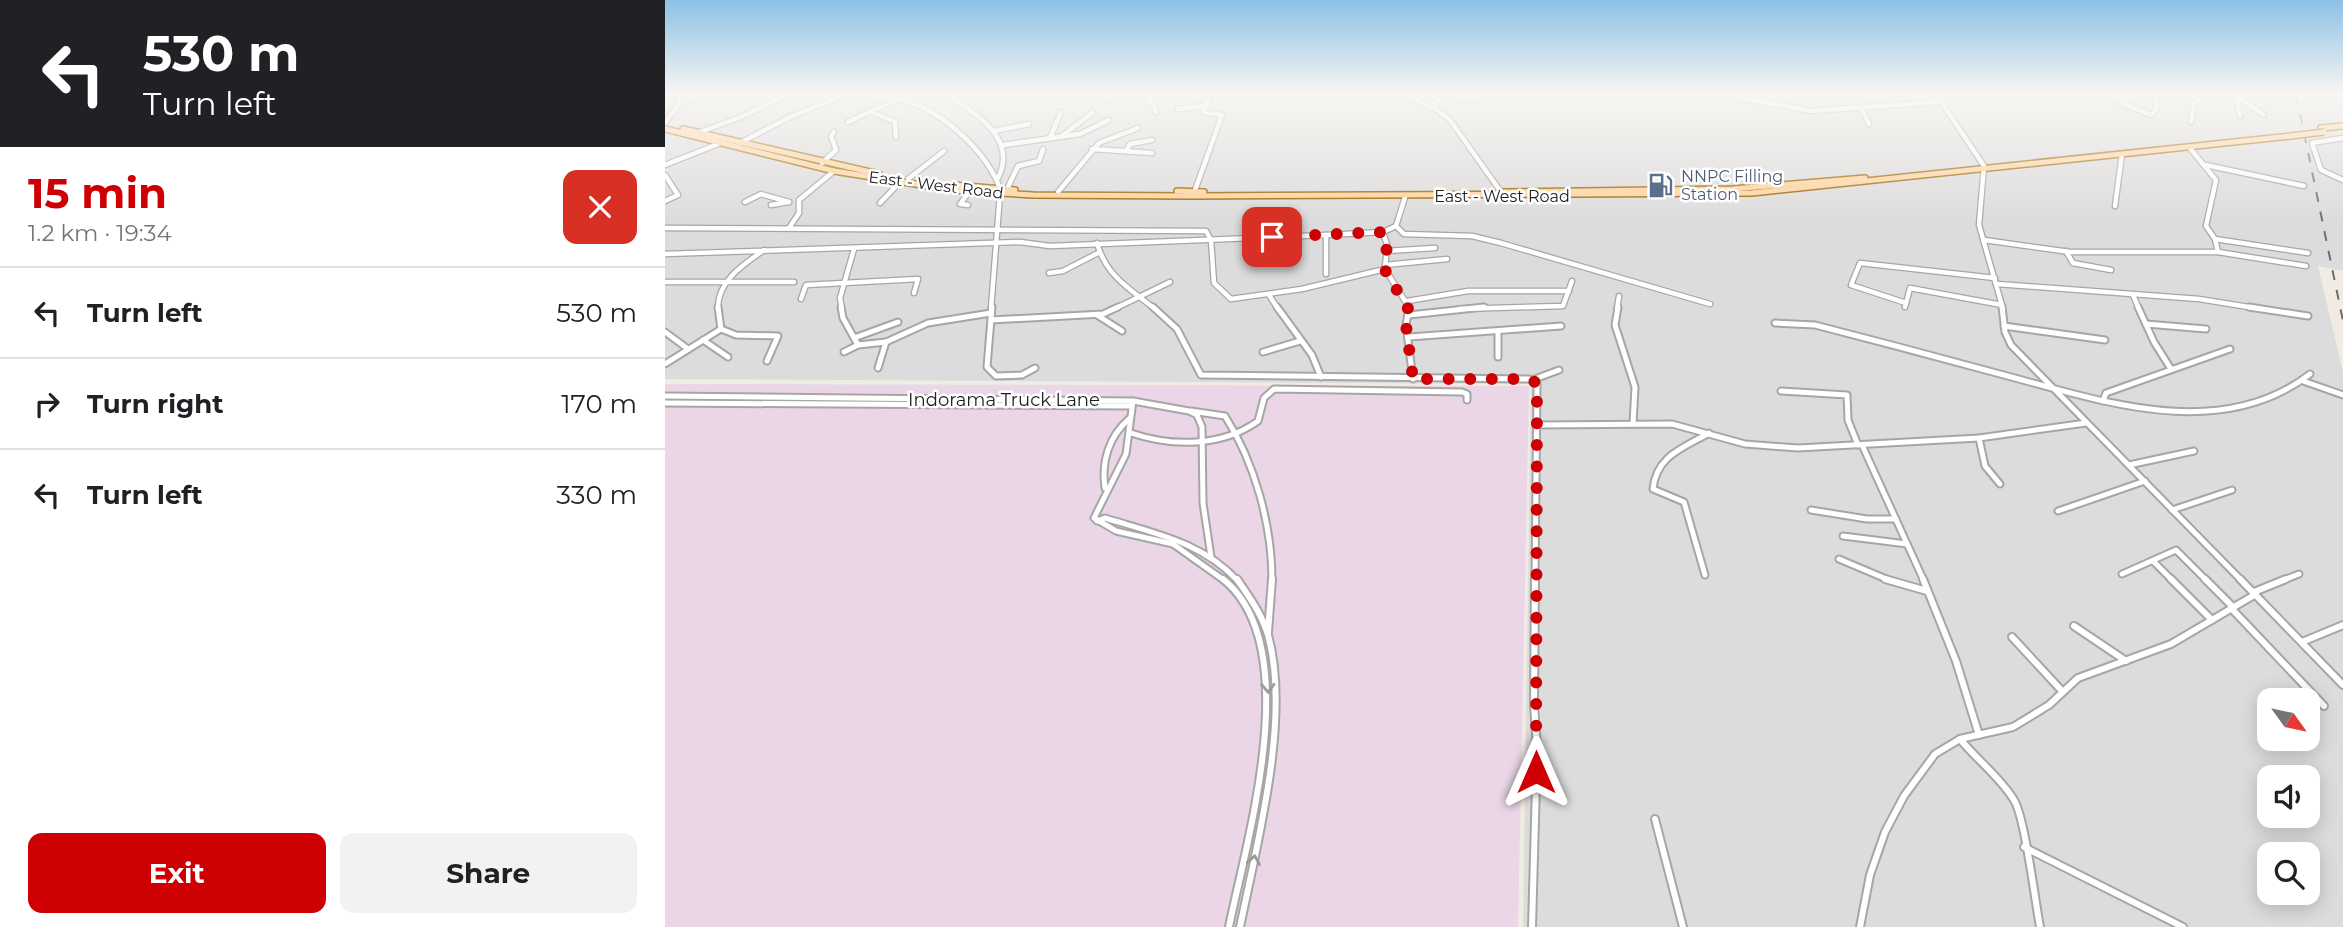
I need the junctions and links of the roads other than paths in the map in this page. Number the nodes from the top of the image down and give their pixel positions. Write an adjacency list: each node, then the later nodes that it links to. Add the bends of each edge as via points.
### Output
1 (697, 137): 18 (main road, East - West Road)
2 (715, 137): 17 (main road, East - West Road)
3 (750, 137): 17 (street)
4 (831, 137): 27 (street, via 836,150)
5 (960, 137): 33 (street)
6 (998, 137): 19 (street)
7 (1054, 137): 14 (street)
8 (1106, 137): 22 (street)
9 (1214, 137): 42 (street)
10 (1463, 137): 41 (street)
11 (1963, 137): 30 (street)
12 (2261, 137): 30 (main road, East - West Road)
13 (2265, 137): 20 (main road, East - West Road)
14 (1050, 138): 19 (street)
15 (2343, 138): 35 (street, via 2312,143 2321,170)
16 (1152, 140): 24 (street, via 1129,145)
17 (739, 143): 27 (main road, East - West Road)
18 (718, 144): 28 (street); 31 (main road, East - West Road)
19 (1003, 145): 33 (street)
20 (2189, 147): 26 (main road, East - West Road); 29 (street)
21 (1043, 149): 39 (street, via 1039,161 1018,166)
22 (1092, 149): 24 (street); 40 (street)
23 (944, 150): 34 (street)
24 (1126, 151): 25 (street)
25 (1152, 153)
26 (2122, 154): 30 (main road, East - West Road); 51 (street)
27 (822, 163): 34 (main road, East - West Road)
28 (665, 165)
29 (2206, 165): 37 (street); 58 (street, via 2216,180 2206,226)
30 (1984, 168): 41 (main road, East - West Road, via 1732,189); 43 (main road, East - West Road, via 1845,186 1719,195); 60 (street, via 1979,225)
31 (834, 171): 36 (main road, East - West Road); 44 (street)
32 (665, 175): 45 (street, via 678,195)
33 (999, 178): 39 (street)
34 (908, 179): 39 (main road, East - West Road)
35 (2343, 180)
36 (900, 183): 38 (main road, East - West Road); 48 (street)
37 (2304, 186)
38 (971, 191): 39 (main road, East - West Road); 50 (street, via 960,204)
39 (1002, 191): 40 (main road, East - West Road); 42 (main road, East - West Road); 55 (street)
40 (1058, 192): 42 (main road, East - West Road)
41 (1501, 192): 42 (main road, East - West Road)
42 (1193, 194): 43 (main road, East - West Road)
43 (1405, 197): 52 (street)
44 (799, 200): 47 (street); 54 (street, via 799,214)
45 (665, 201)
46 (745, 202): 47 (street, via 761,194)
47 (789, 202): 49 (street)
48 (880, 203)
49 (771, 205)
50 (968, 205)
51 (2115, 206)
52 (1396, 226): 56 (street); 93 (street, via 1404,234 1470,236 1501,243)
53 (665, 228): 54 (street)
54 (789, 228): 55 (street)
55 (996, 231): 59 (street, via 1206,231); 61 (street)
56 (1383, 232): 57 (street); 66 (street)
57 (1326, 235): 59 (street); 77 (street)
58 (2215, 239): 68 (street); 70 (street)
59 (1211, 240): 62 (street); 87 (street, via 1218,289 1234,299)
60 (1984, 240): 67 (street); 80 (street)
61 (997, 243): 62 (street); 64 (street); 99 (street)
62 (1097, 243): 69 (street)
63 (1435, 248): 66 (street)
64 (854, 249): 65 (street); 78 (street)
65 (764, 250): 71 (street); 84 (street)
66 (1386, 251): 73 (street)
67 (2066, 251): 68 (street); 75 (street, via 2071,262)
68 (2218, 252): 74 (street)
69 (1098, 253): 76 (street); 90 (street, via 1116,281)
70 (2308, 253)
71 (665, 254)
72 (1447, 259): 73 (street)
73 (1385, 267): 87 (street); 92 (street)
74 (2306, 267)
75 (2111, 270)
76 (1049, 273)
77 (1326, 274)
78 (846, 281): 86 (street, via 918,279); 91 (street, via 806,285); 111 (street, via 840,306)
79 (1572, 281): 85 (street)
80 (1996, 281): 88 (street); 94 (street, via 1860,263 1851,285); 95 (street)
81 (665, 282): 84 (street)
82 (794, 282): 84 (street)
83 (1170, 282): 90 (street)
84 (726, 284): 105 (street, via 718,299)
85 (1569, 290): 92 (street, via 1468,291); 97 (street, via 1563,306 1471,307)
86 (914, 293)
87 (1269, 295): 114 (street)
88 (2133, 295): 98 (street, via 2199,299); 102 (street)
89 (1619, 296): 145 (street, via 1615,325 1635,387)
90 (1141, 297): 96 (street); 130 (street, via 1175,327 1201,375)
91 (801, 299)
92 (1407, 302): 97 (street)
93 (1710, 304)
94 (1905, 305): 95 (street, via 1913,288)
95 (2003, 305): 104 (street)
96 (1097, 315): 99 (street); 107 (street)
97 (1409, 315): 110 (street)
98 (2308, 316)
99 (991, 317): 115 (street, via 927,323); 126 (street, via 989,372 1022,375)
100 (898, 322): 111 (street)
101 (1775, 323): 134 (street, via 1815,325)
102 (2146, 324): 106 (street); 127 (street)
103 (1561, 326): 108 (street)
104 (2004, 326): 113 (street); 134 (street, via 2011,345)
105 (721, 329): 112 (street); 123 (street, via 744,336 778,336)
106 (2206, 329)
107 (1122, 331)
108 (1498, 331): 110 (street); 122 (street)
109 (665, 332): 117 (street)
110 (1409, 337): 131 (street)
111 (854, 338): 116 (street)
112 (703, 340): 117 (street); 121 (street)
113 (2105, 340)
114 (1300, 341): 120 (street); 130 (street, via 1311,352)
115 (886, 342): 116 (street); 125 (street)
116 (857, 345): 119 (street)
117 (688, 349): 124 (street)
118 (2230, 349): 127 (street)
119 (844, 352)
120 (1263, 352)
121 (728, 357)
122 (1498, 357)
123 (767, 361)
124 (665, 364)
125 (878, 368)
126 (1035, 368)
127 (2171, 369): 139 (street, via 2106,393)
128 (1559, 370): 132 (street)
129 (2310, 374): 133 (street)
130 (1321, 377): 131 (street)
131 (1413, 379): 132 (street)
132 (1532, 380): 146 (street, via 1539,387)
133 (2303, 381): 136 (street); 139 (street, via 2282,397 2220,409 2159,409)
134 (2051, 387): 139 (street); 144 (street)
135 (1780, 391): 152 (street, via 1847,395 1848,420)
136 (2343, 395)
137 (665, 396): 141 (street, Indorama Truck Lane)
138 (1467, 400): 149 (street, via 1466,392 1274,389 1265,398 1262,417)
139 (2103, 401)
140 (665, 403): 141 (street)
141 (1134, 404): 142 (street, Indorama Truck Lane); 143 (street)
142 (1189, 411): 149 (street, Indorama Truck Lane, via 1225,416); 151 (street, via 1199,417)
143 (1129, 419): 148 (street); 157 (street, via 1120,426 1108,453 1101,475)
144 (2086, 423): 150 (street); 154 (street)
145 (1633, 424): 146 (street); 147 (street, via 1672,424)
146 (1537, 425): 191 (street)
147 (1710, 432): 152 (street, via 1763,447); 171 (street, via 1660,461 1653,485 1684,502)
148 (1131, 433): 151 (street, via 1150,440); 157 (street, via 1122,467)
149 (1238, 435): 151 (street); 178 (street, via 1269,538)
150 (1979, 438): 152 (street); 156 (street, via 1985,466)
151 (1203, 440): 166 (street, via 1203,503)
152 (1860, 445): 162 (street)
153 (2194, 452): 154 (street)
154 (2129, 465): 155 (street)
155 (2144, 481): 160 (street); 161 (street)
156 (2000, 484)
157 (1105, 488): 163 (street, via 1095,513)
158 (2232, 490): 160 (street)
159 (1811, 510): 162 (street)
160 (2172, 510): 173 (street)
161 (2058, 511)
162 (1896, 519): 165 (street)
163 (1097, 521): 166 (street, via 1105,518 1158,531); 189 (street, one-way to 189, via 1107,528 1165,541 1206,564 1237,595 1261,639 1268,672 1268,720)
164 (1843, 536): 165 (street)
165 (1907, 544): 172 (street)
166 (1211, 557): 178 (street, via 1244,591)
167 (1839, 559): 172 (street, via 1880,578)
168 (2153, 561): 169 (street); 174 (street, via 2180,551); 175 (street)
169 (2122, 574)
170 (2299, 574): 173 (street)
171 (1705, 575)
172 (1927, 591): 185 (street, via 1970,699)
173 (2255, 593): 174 (street); 180 (street)
174 (2232, 608): 175 (street); 184 (street)
175 (2212, 620): 181 (street, via 2171,644)
176 (2343, 625): 180 (street)
177 (2074, 626): 181 (street)
178 (1268, 635): 190 (street, one-way to 178, via 1277,720 1276,670)
179 (2012, 637): 183 (street)
180 (2302, 642): 182 (street)
181 (2126, 660): 183 (street, via 2078,678)
182 (2342, 683)
183 (2062, 691): 185 (street, via 2049,705 2013,727)
184 (2324, 706)
185 (1979, 735): 186 (street)
186 (1960, 739): 188 (street, via 2011,794); 193 (street, via 1935,754 1904,796 1870,875)
187 (1655, 819): 192 (street)
188 (2024, 847): 194 (street); 195 (street)
189 (1229, 927)
190 (1240, 927)
191 (1532, 927)
192 (1683, 927)
193 (1860, 927)
194 (2040, 927)
195 (2183, 927)

